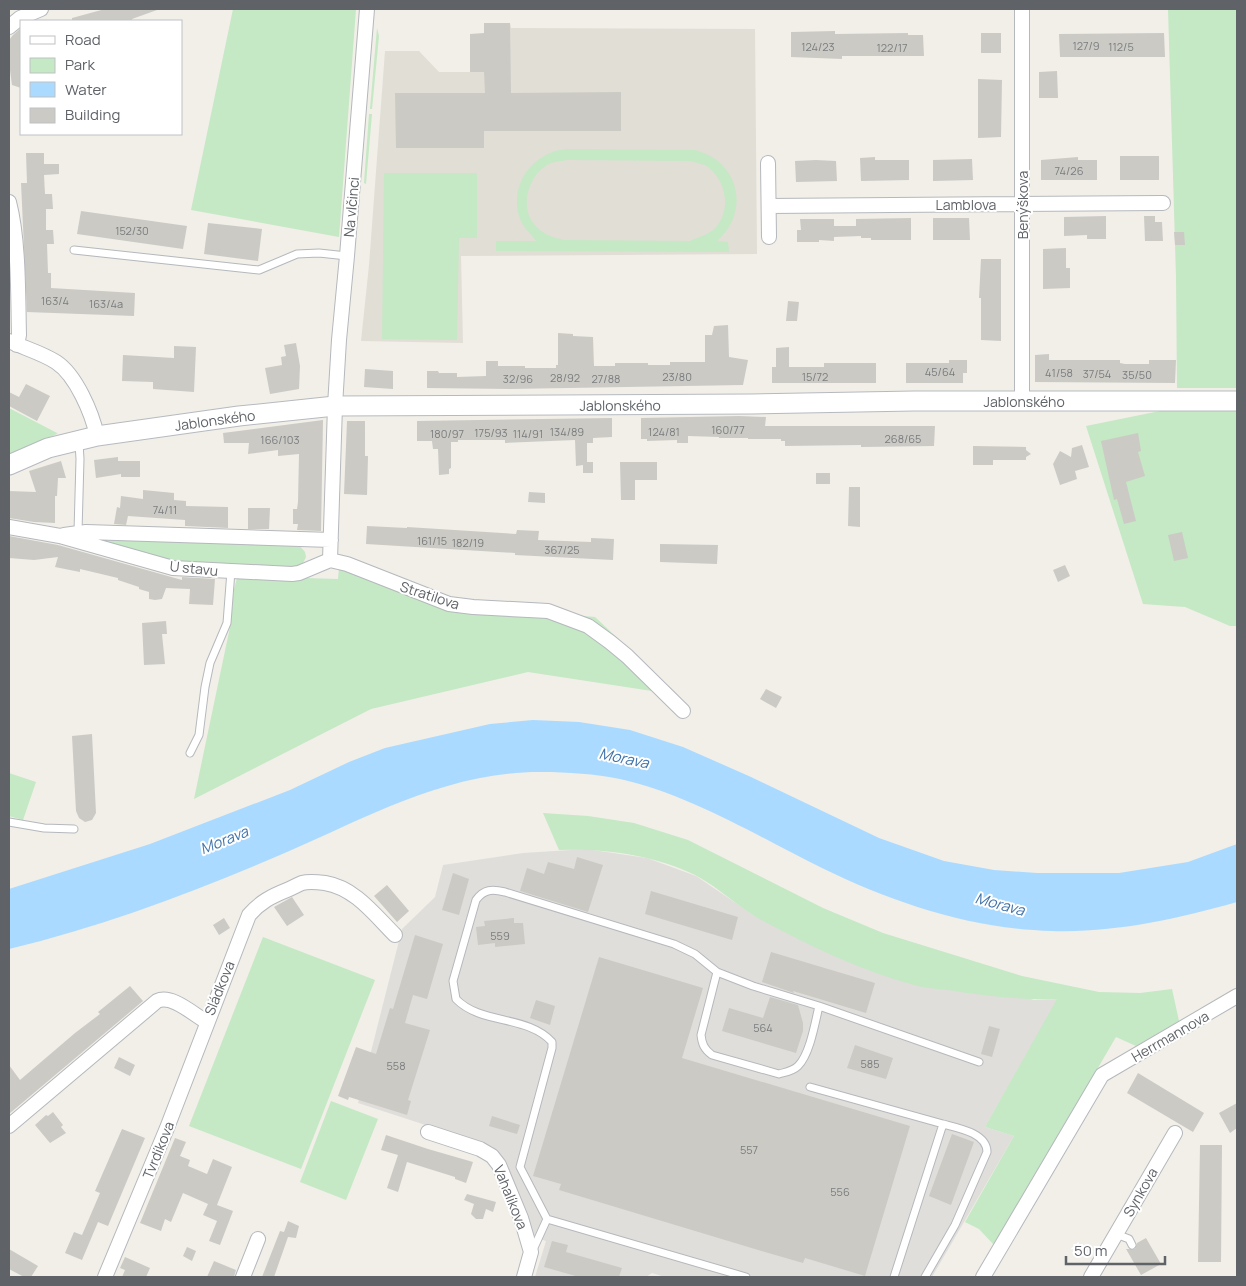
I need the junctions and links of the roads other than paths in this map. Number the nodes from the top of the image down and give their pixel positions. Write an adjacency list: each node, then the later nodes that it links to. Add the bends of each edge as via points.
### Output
1 (40, 9): 4 (street)
2 (367, 9): 12 (street, Na vlčinci)
3 (1022, 9): 8 (street, Benýškova)
4 (9, 27)
5 (768, 163): 9 (street)
6 (9, 202): 13 (street, via 14,224 18,328)
7 (1163, 202): 8 (street, Lamblova)
8 (1022, 204): 9 (street, Lamblova); 14 (street, Benýškova)
9 (769, 206): 10 (street)
10 (769, 237)
11 (74, 250): 12 (lane, via 259,270 297,254 319,252)
12 (347, 256): 16 (street, Na vlčinci)
13 (13, 343): 17 (street, via 56,362 65,370 92,418)
14 (1022, 401): 15 (street, Jablonského); 16 (street, Jablonského)
15 (1237, 402)
16 (335, 406): 17 (street, Jablonského); 23 (street)
17 (97, 436): 18 (street, Jablonského)
18 (78, 440): 19 (street, Jablonského, via 48,448); 21 (lane)
19 (9, 465)
20 (9, 527): 22 (street, U stavu)
21 (78, 532): 22 (street, U stavu); 23 (street, U stavu)
22 (60, 536): 25 (street, U stavu, via 173,568)
23 (331, 540): 24 (street)
24 (330, 560): 25 (street, U stavu, via 292,574); 26 (street, Stratilova, via 449,604 548,611 588,626 627,656)
25 (231, 571): 27 (lane, via 227,623 210,663 199,735)
26 (683, 711)
27 (190, 753)
28 (9, 822): 29 (lane)
29 (74, 829)
30 (395, 935): 34 (street, Sládkova, via 359,899 335,885 303,883 270,897 249,915)
31 (716, 972): 33 (lane); 33 (lane, via 701,1035 706,1050 712,1054 779,1074 791,1071 804,1057); 41 (lane, via 695,954 674,944 505,892 491,889 476,900 453,982 456,999 470,1010 542,1032 552,1042 520,1167)
32 (1237, 996): 52 (street, Herrmannova, via 1102,1075)
33 (819, 1006): 35 (lane)
34 (207, 1022): 38 (street, Sládkova, via 174,1001 157,1001); 46 (street, Tvrdíkova)
35 (979, 1062)
36 (810, 1087): 37 (lane)
37 (943, 1124): 50 (lane); 51 (lane, via 982,1139 987,1145 987,1152 955,1225)
38 (9, 1126)
39 (428, 1132): 45 (street, Vahalíkova, via 480,1149 496,1160)
40 (1175, 1133): 42 (street, Synkova)
41 (547, 1219): 45 (lane); 49 (lane)
42 (1116, 1234): 44 (lane, via 1129,1239); 53 (street, Synkova)
43 (258, 1239): 47 (street)
44 (1132, 1245)
45 (532, 1252): 48 (street)
46 (105, 1277)
47 (243, 1277)
48 (524, 1277)
49 (746, 1277)
50 (894, 1277)
51 (925, 1277)
52 (983, 1277)
53 (1091, 1277)

